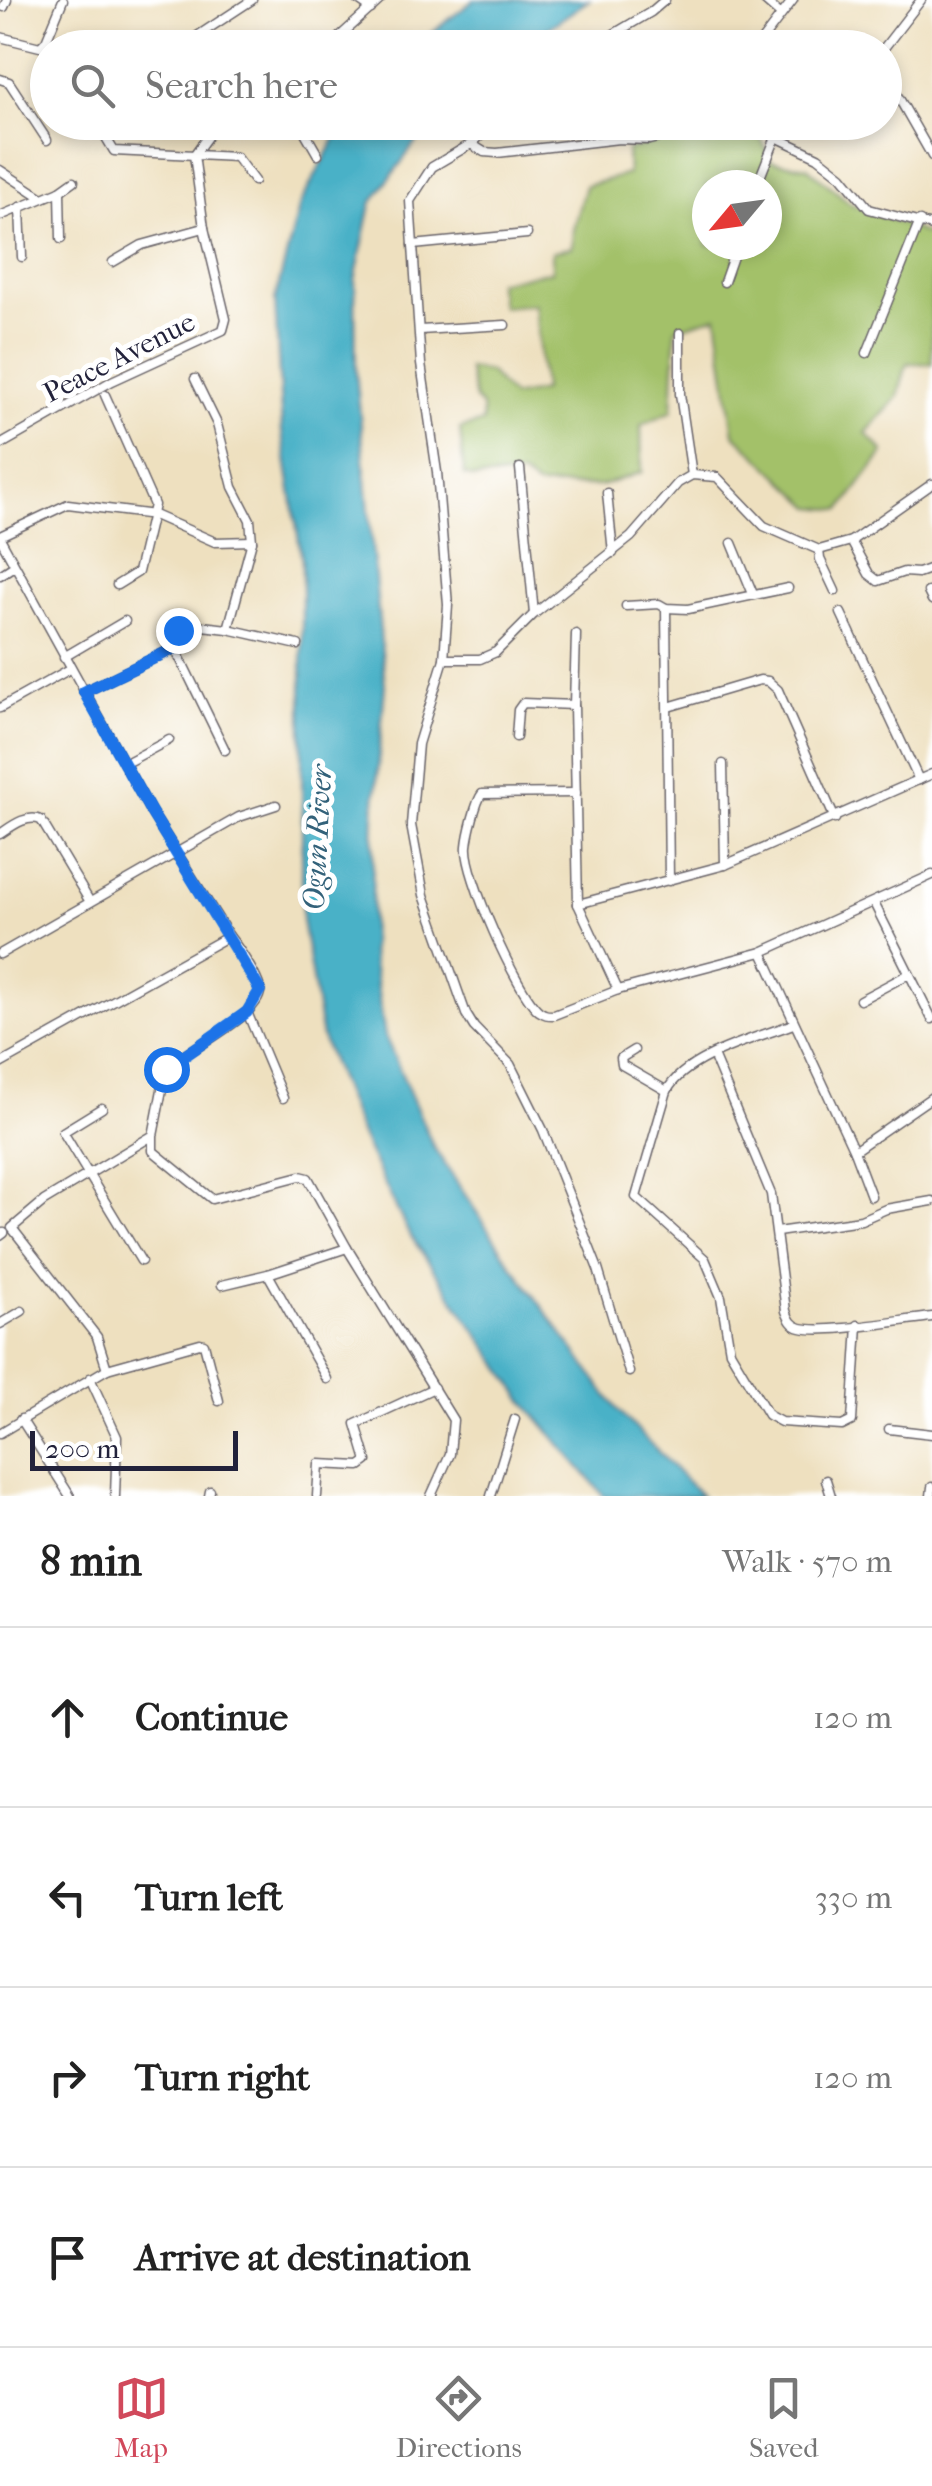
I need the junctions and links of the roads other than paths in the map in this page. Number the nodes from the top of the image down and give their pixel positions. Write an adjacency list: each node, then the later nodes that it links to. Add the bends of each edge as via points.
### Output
1 (63, 0): 11 (street)
2 (252, 0): 12 (street)
3 (358, 0): 9 (street)
4 (380, 0): 9 (street)
5 (665, 0): 14 (street)
6 (764, 0): 10 (street)
7 (793, 0): 10 (street)
8 (921, 0): 16 (street)
9 (371, 8): 13 (street)
10 (780, 14): 15 (street)
11 (51, 30)
12 (206, 30)
13 (347, 30)
14 (621, 30)
15 (769, 30)
16 (898, 30)
17 (0, 37): 18 (street)
18 (30, 44)
19 (0, 79): 21 (street)
20 (902, 104): 32 (street)
21 (30, 115)
22 (107, 140): 30 (street, via 114,151)
23 (205, 140): 30 (street)
24 (309, 140): 31 (street)
25 (476, 140): 29 (street)
26 (610, 140): 29 (street, via 497,152)
27 (775, 140): 34 (street)
28 (782, 140): 41 (street, via 818,157 869,208)
29 (472, 144): 46 (street, via 432,166 418,185 410,201)
30 (194, 155): 36 (street, via 236,157); 43 (street, Peace Avenue)
31 (318, 155)
32 (932, 156)
33 (0, 170): 38 (street)
34 (763, 170)
35 (74, 181): 37 (street)
36 (254, 181)
37 (60, 192): 38 (street); 45 (street)
38 (41, 197): 39 (street)
39 (20, 208): 40 (street); 47 (street)
40 (0, 216)
41 (920, 221): 42 (street); 54 (street)
42 (932, 226)
43 (204, 228): 49 (street, via 142,245); 57 (street, Peace Avenue, via 223,330 112,381)
44 (527, 234): 46 (street)
45 (61, 240)
46 (413, 246): 52 (street)
47 (22, 257)
48 (732, 260): 50 (street)
49 (114, 262)
50 (724, 282)
51 (505, 324): 52 (street)
52 (420, 330): 86 (street, via 448,605)
53 (680, 332): 59 (street, via 680,394)
54 (866, 353)
55 (195, 379): 64 (street, via 217,424)
56 (105, 395): 62 (street)
57 (0, 444)
58 (520, 468): 79 (street)
59 (692, 476): 67 (street, via 716,477 764,526); 68 (street)
60 (932, 484): 65 (street)
61 (606, 492): 68 (street)
62 (154, 515): 63 (street, via 68,504); 64 (street, via 215,542); 72 (street, via 138,572)
63 (0, 537): 69 (street)
64 (252, 541): 81 (street)
65 (852, 541): 67 (street); 70 (street, via 878,582)
66 (732, 543): 75 (street)
67 (819, 550): 74 (street)
68 (613, 553): 79 (street)
69 (14, 566): 71 (street); 85 (street)
70 (932, 568)
71 (0, 574)
72 (117, 586)
73 (788, 588): 75 (street)
74 (835, 591)
75 (753, 594): 77 (street)
76 (626, 606): 77 (street)
77 (666, 608): 90 (street)
78 (842, 613): 98 (street)
79 (534, 614): 86 (street, via 489,657)
80 (125, 621): 85 (street)
81 (228, 628): 83 (street); 84 (street, via 182,625)
82 (576, 634): 89 (street)
83 (298, 645)
84 (175, 648): 88 (street); 94 (street)
85 (64, 657): 87 (street)
86 (444, 659): 141 (street, via 415,765 411,825 424,894 466,1014 510,1064 542,1130 598,1268)
87 (70, 668): 88 (street); 91 (street)
88 (84, 692): 95 (street)
89 (574, 706): 92 (street, via 524,703); 99 (street)
90 (668, 707): 101 (street, via 768,681 778,690); 106 (street)
91 (0, 708)
92 (516, 737)
93 (168, 740): 95 (street)
94 (226, 750)
95 (124, 764): 103 (street)
96 (723, 764): 104 (street)
97 (932, 774): 98 (street)
98 (919, 780): 101 (street)
99 (576, 793): 109 (street); 114 (street, via 482,794 466,847 503,954 540,1012 554,1016)
100 (276, 805): 103 (street, via 239,817)
101 (835, 819): 104 (street)
102 (0, 834): 107 (street, via 23,820 41,820)
103 (176, 854): 107 (street); 110 (street)
104 (725, 865): 106 (street)
105 (932, 875): 108 (street)
106 (668, 880): 109 (street)
107 (90, 902): 112 (street)
108 (874, 903): 111 (street); 113 (street)
109 (578, 904): 114 (street)
110 (229, 936): 116 (street, via 260,990); 121 (street)
111 (762, 952): 114 (street); 118 (street)
112 (0, 954)
113 (908, 974): 115 (street); 117 (street)
114 (618, 990)
115 (860, 1000)
116 (247, 1012): 124 (street); 126 (street, via 166,1069)
117 (932, 1020)
118 (794, 1024): 120 (street); 127 (street)
119 (634, 1050): 122 (street, via 622,1065)
120 (713, 1056): 122 (street, via 682,1071); 131 (street, via 764,1176)
121 (0, 1064)
122 (667, 1092): 139 (street, via 636,1198 705,1259 721,1298 730,1351 768,1415 780,1422 842,1426 852,1420)
123 (932, 1097): 127 (street)
124 (282, 1098)
125 (102, 1108): 128 (street, via 63,1131)
126 (152, 1136): 128 (street); 132 (street, via 157,1156 208,1198 308,1178)
127 (854, 1150): 129 (street)
128 (88, 1174): 133 (street); 140 (street, via 12,1228 97,1336)
129 (871, 1196)
130 (932, 1201): 131 (street)
131 (777, 1232): 139 (street, via 791,1322 800,1328)
132 (346, 1248): 134 (street); 144 (street)
133 (141, 1261)
134 (268, 1274): 135 (street); 143 (street)
135 (222, 1285)
136 (22, 1311): 138 (street)
137 (932, 1316): 139 (street)
138 (0, 1324)
139 (858, 1325)
140 (107, 1369): 142 (street); 145 (street, via 204,1344)
141 (630, 1372)
142 (90, 1378): 146 (street); 154 (street, via 117,1436)
143 (327, 1379)
144 (434, 1388): 155 (street, via 356,1424 367,1461 319,1464); 156 (street, via 453,1420 450,1454)
145 (219, 1401)
146 (21, 1419): 149 (street); 153 (street)
147 (515, 1419): 157 (street)
148 (888, 1429): 150 (street)
149 (0, 1434)
150 (932, 1434)
151 (826, 1480): 158 (street)
152 (932, 1487): 159 (street)
153 (70, 1496)
154 (115, 1496)
155 (317, 1496)
156 (431, 1496)
157 (491, 1496)
158 (831, 1496)
159 (931, 1496)

